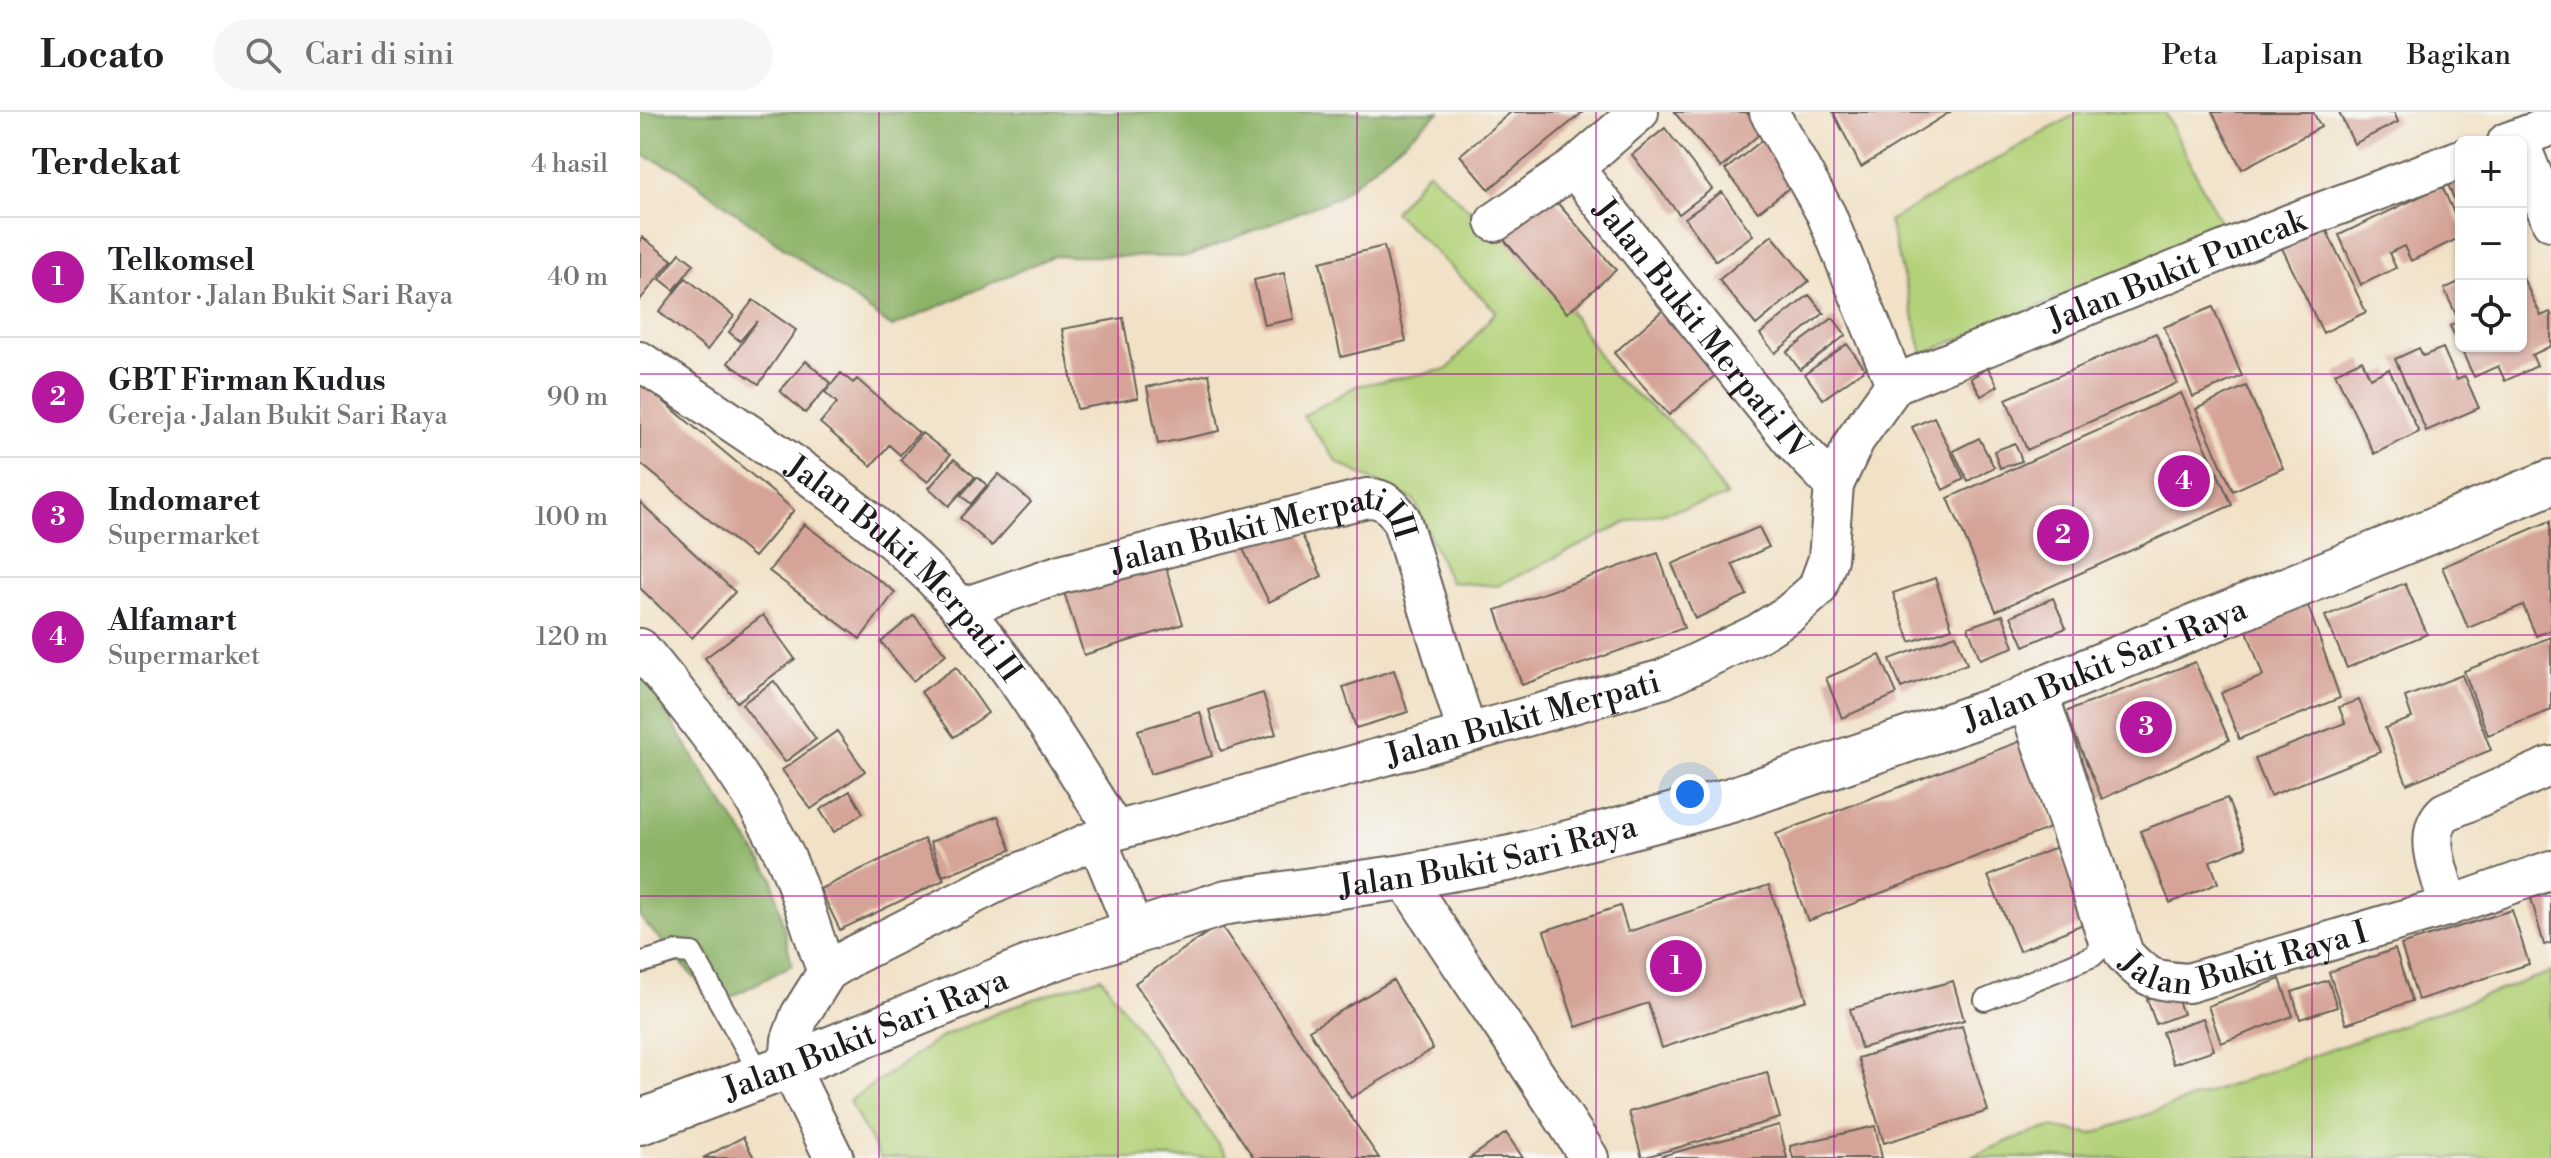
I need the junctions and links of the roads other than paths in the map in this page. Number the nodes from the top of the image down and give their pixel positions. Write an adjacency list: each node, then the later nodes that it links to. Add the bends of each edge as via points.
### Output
1 (1639, 112): 5 (street)
2 (1769, 112): 9 (street, via 1826,214)
3 (2520, 134): 6 (street)
4 (2455, 161): 9 (street, Jalan Bukit Puncak)
5 (1574, 168): 7 (street); 11 (street, Jalan Bukit Merpati IV, via 1793,442)
6 (2551, 221)
7 (1495, 222)
8 (640, 361): 12 (street, Jalan Bukit Merpati II, via 860,513)
9 (1895, 384): 11 (street, Jalan Bukit Merpati, via 1855,440)
10 (2551, 482): 14 (street, Jalan Bukit Sari Raya)
11 (1834, 485): 15 (street, Jalan Bukit Merpati, via 1828,559 1817,589 1790,613 1663,679)
12 (961, 608): 15 (street, Jalan Bukit Merpati III, via 1061,574 1378,497 1401,519); 17 (street, Jalan Bukit Merpati II, via 1020,683)
13 (640, 648): 23 (street, via 702,721 760,809 785,857)
14 (2028, 696): 19 (street, Jalan Bukit Sari Raya, via 1731,800 1511,858); 20 (street, Jalan Bukit Raya I, via 2124,954 2141,973 2188,983); 24 (lane, via 2098,951)
15 (1467, 733): 17 (street, Jalan Bukit Merpati)
16 (2551, 766): 20 (street, via 2436,819 2432,837)
17 (1106, 835): 21 (street, Jalan Bukit Merpati II); 23 (street, Jalan Bukit Merpati, via 996,883)
18 (2551, 870): 20 (street, Jalan Bukit Raya I)
19 (1404, 877): 21 (street, Jalan Bukit Sari Raya, via 1227,902); 28 (street)
20 (2449, 906)
21 (1135, 932): 25 (street, Jalan Bukit Sari Raya, via 1048,960)
22 (640, 963): 25 (lane, via 676,952 692,953)
23 (827, 972): 25 (street, Jalan Bukit Merpati)
24 (1985, 1000)
25 (775, 1070): 26 (street, Jalan Bukit Sari Raya); 27 (street)
26 (640, 1122)
27 (834, 1158)
28 (1589, 1158)

